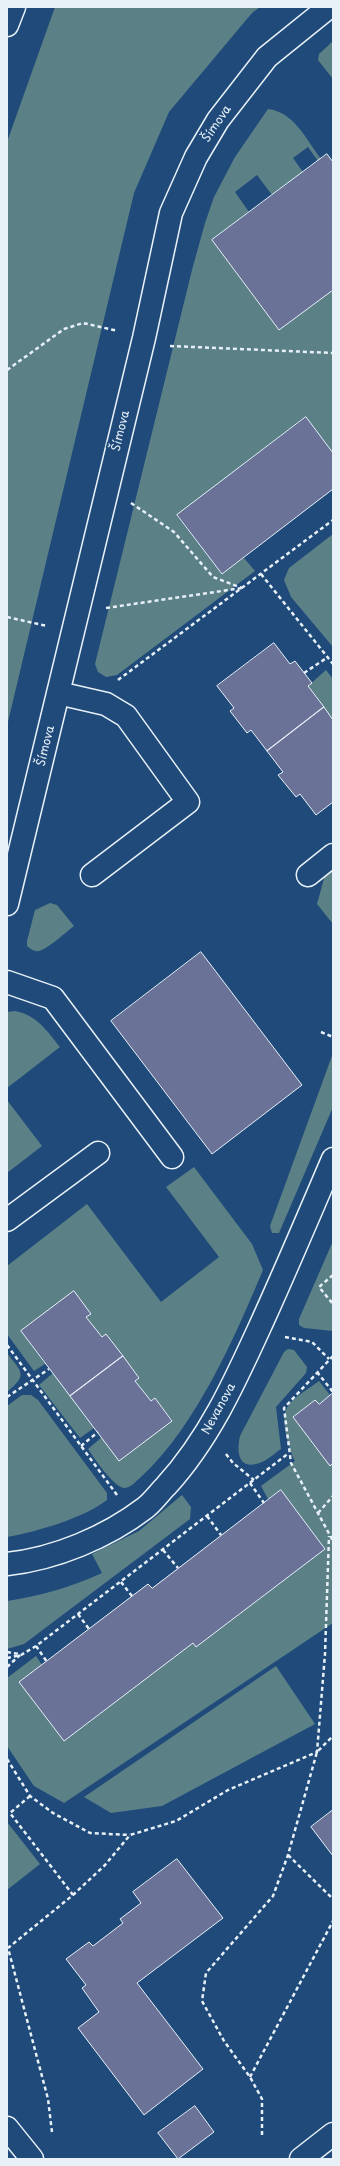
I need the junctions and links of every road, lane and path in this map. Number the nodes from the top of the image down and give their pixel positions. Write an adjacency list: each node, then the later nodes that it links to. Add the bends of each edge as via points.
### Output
1 (14, 7): 3 (street)
2 (329, 7): 14 (street, Šímova, via 267,57 218,120 196,156 171,213 144,338)
3 (7, 25)
4 (120, 331): 7 (path, via 83,323 64,329)
5 (166, 346): 6 (path)
6 (333, 353)
7 (7, 370)
8 (129, 502): 11 (path, via 174,532 212,577)
9 (333, 520): 10 (path)
10 (261, 574): 11 (path); 15 (path)
11 (242, 588): 12 (path); 18 (path)
12 (104, 608)
13 (7, 617): 14 (path)
14 (73, 632): 19 (street, Šímova)
15 (328, 657): 16 (path); 17 (path)
16 (333, 664)
17 (304, 674)
18 (116, 681)
19 (58, 693): 21 (street, via 106,704 126,716 188,802); 23 (street, Šímova)
20 (333, 856): 22 (street)
21 (92, 874)
22 (308, 875)
23 (7, 904)
24 (7, 982): 28 (street, via 53,998)
25 (321, 1032): 26 (path)
26 (333, 1037)
27 (98, 1153): 30 (street)
28 (172, 1157)
29 (333, 1160): 57 (street, Nevanova, via 240,1371 204,1437 177,1474 146,1507 111,1530 72,1547 27,1562)
30 (7, 1220)
31 (333, 1275): 32 (path, via 319,1287)
32 (333, 1304)
33 (279, 1336): 36 (path, via 312,1342)
34 (7, 1345): 39 (path)
35 (333, 1356): 36 (path)
36 (329, 1359): 38 (path)
37 (49, 1369): 39 (path)
38 (317, 1372): 40 (path); 44 (path, via 284,1408)
39 (31, 1381): 41 (path); 43 (path)
40 (333, 1392)
41 (7, 1397)
42 (98, 1432): 43 (path)
43 (81, 1446): 49 (path)
44 (289, 1453): 46 (path); 51 (path, via 291,1463)
45 (226, 1454): 46 (path)
46 (254, 1480): 47 (path)
47 (250, 1483): 50 (path); 52 (path)
48 (333, 1496): 51 (path)
49 (119, 1497)
50 (264, 1503)
51 (318, 1513): 54 (path)
52 (207, 1516): 53 (path); 56 (path)
53 (221, 1535)
54 (329, 1536): 55 (path); 70 (path, via 325,1654)
55 (333, 1541)
56 (163, 1550): 58 (path); 59 (path)
57 (7, 1564)
58 (178, 1568)
59 (122, 1582): 60 (path); 61 (path)
60 (132, 1596)
61 (78, 1614): 62 (path); 63 (path)
62 (89, 1629)
63 (36, 1646): 65 (path); 67 (path)
64 (7, 1652): 65 (path)
65 (21, 1655): 66 (path); 68 (path)
66 (7, 1658)
67 (47, 1662)
68 (7, 1667)
69 (333, 1736): 70 (path)
70 (317, 1752): 73 (path, via 228,1790 176,1821); 74 (path)
71 (7, 1760): 72 (path)
72 (30, 1796): 73 (path, via 90,1833); 75 (path, via 10,1813)
73 (130, 1835): 75 (path, via 105,1865)
74 (288, 1855): 76 (path); 79 (path, via 273,1896 206,1973 202,2001 224,2041)
75 (73, 1895): 78 (path)
76 (333, 1899)
77 (333, 1921): 79 (path)
78 (8, 1948): 81 (path, via 48,2099)
79 (250, 2077): 83 (path, via 262,2099)
80 (7, 2128): 84 (street)
81 (52, 2132)
82 (333, 2134): 85 (street)
83 (262, 2135)
84 (32, 2159)
85 (301, 2159)

